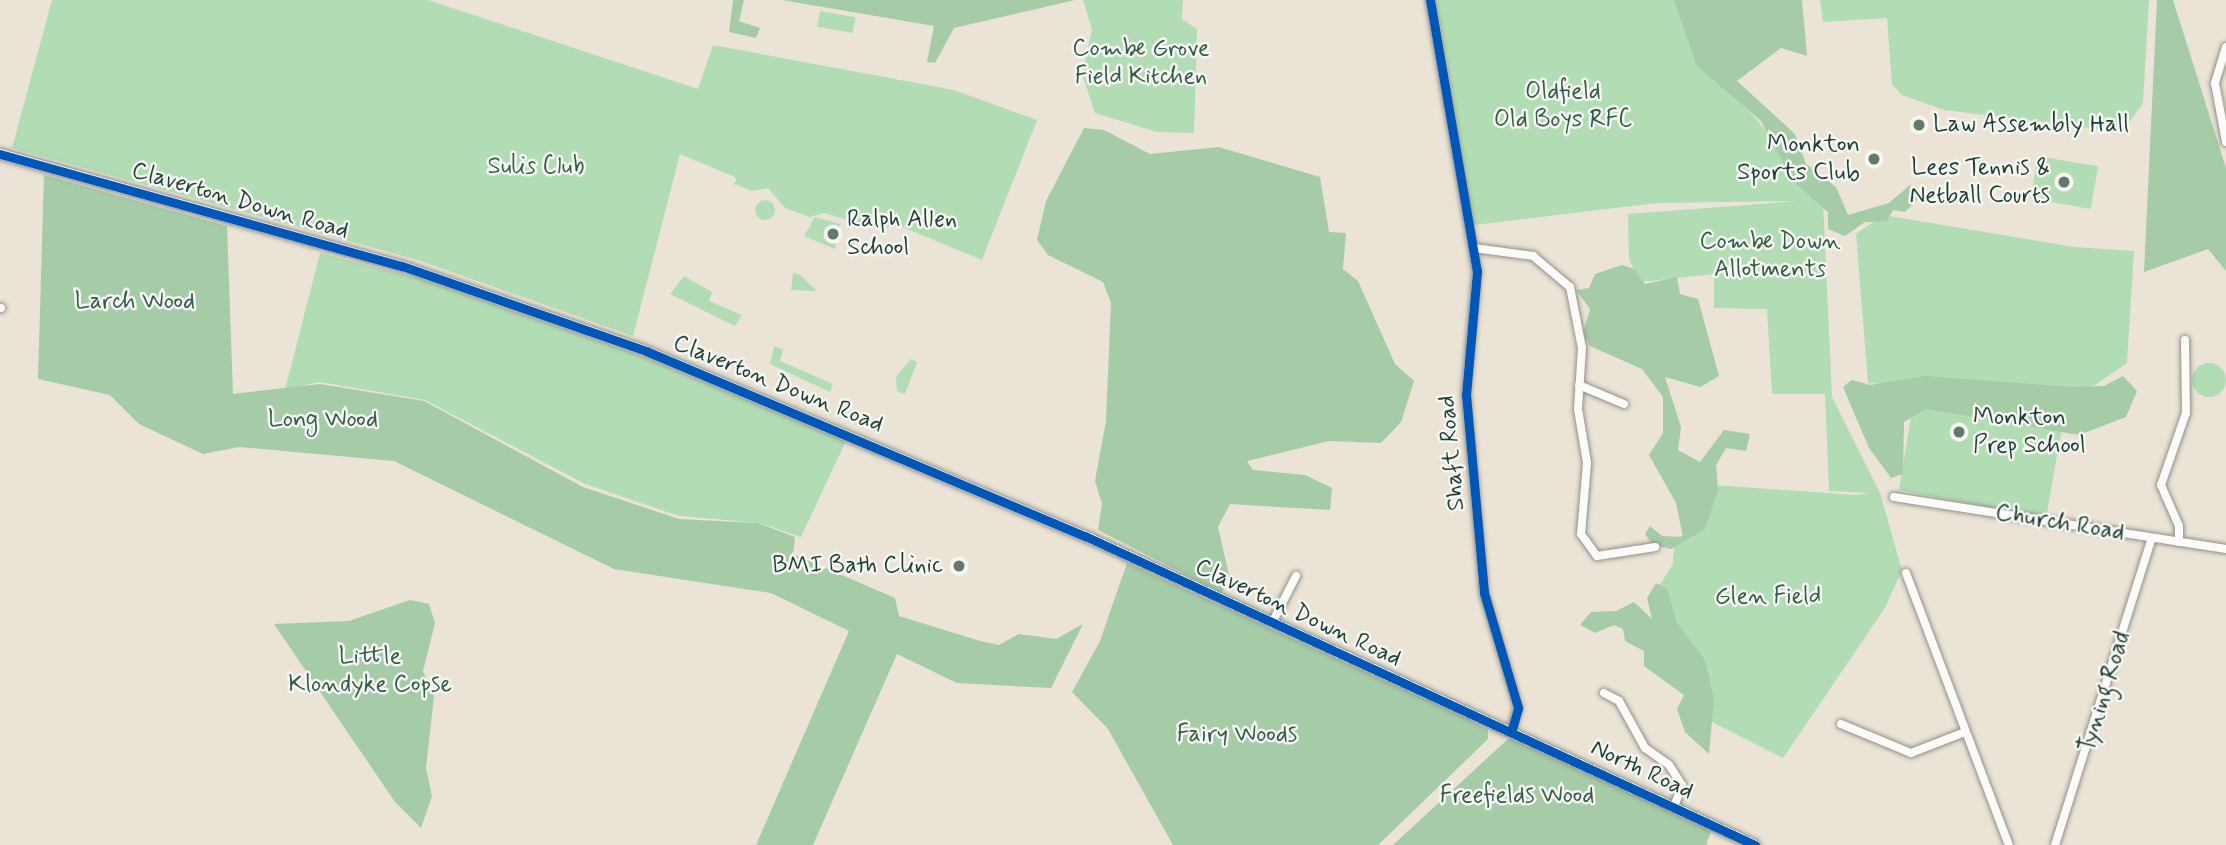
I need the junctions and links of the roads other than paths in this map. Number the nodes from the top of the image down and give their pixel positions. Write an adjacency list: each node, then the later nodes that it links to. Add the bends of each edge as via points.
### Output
1 (1430, 0): 5 (street, Shaft Road)
2 (2226, 47): 3 (street, via 2215,83)
3 (2226, 142)
4 (0, 154): 16 (street, Claverton Down Road, via 402,266 646,351 1021,508)
5 (1474, 248): 7 (street, via 1516,250 1559,273 1579,318); 19 (street, Shaft Road, via 1477,312 1466,394 1484,593 1518,708)
6 (2185, 340): 11 (street, via 2184,428 2161,485 2178,523)
7 (1579, 385): 8 (street); 12 (street, via 1587,463 1578,523 1586,548 1603,556)
8 (1624, 404)
9 (1894, 497): 10 (street, Church Road)
10 (2152, 538): 11 (street, Church Road); 24 (street, Tyning Road)
11 (2179, 542): 13 (street, Church Road)
12 (1655, 547)
13 (2226, 549)
14 (1906, 573): 20 (street)
15 (1296, 576): 16 (street)
16 (1272, 623): 19 (street, Claverton Down Road)
17 (1604, 693): 21 (street, via 1619,701 1645,748 1669,765 1682,785)
18 (1841, 724): 20 (street, via 1911,754)
19 (1511, 732): 21 (street, North Road)
20 (1965, 732): 23 (street)
21 (1674, 807): 22 (street, North Road)
22 (1755, 845)
23 (2009, 845)
24 (2055, 845)

